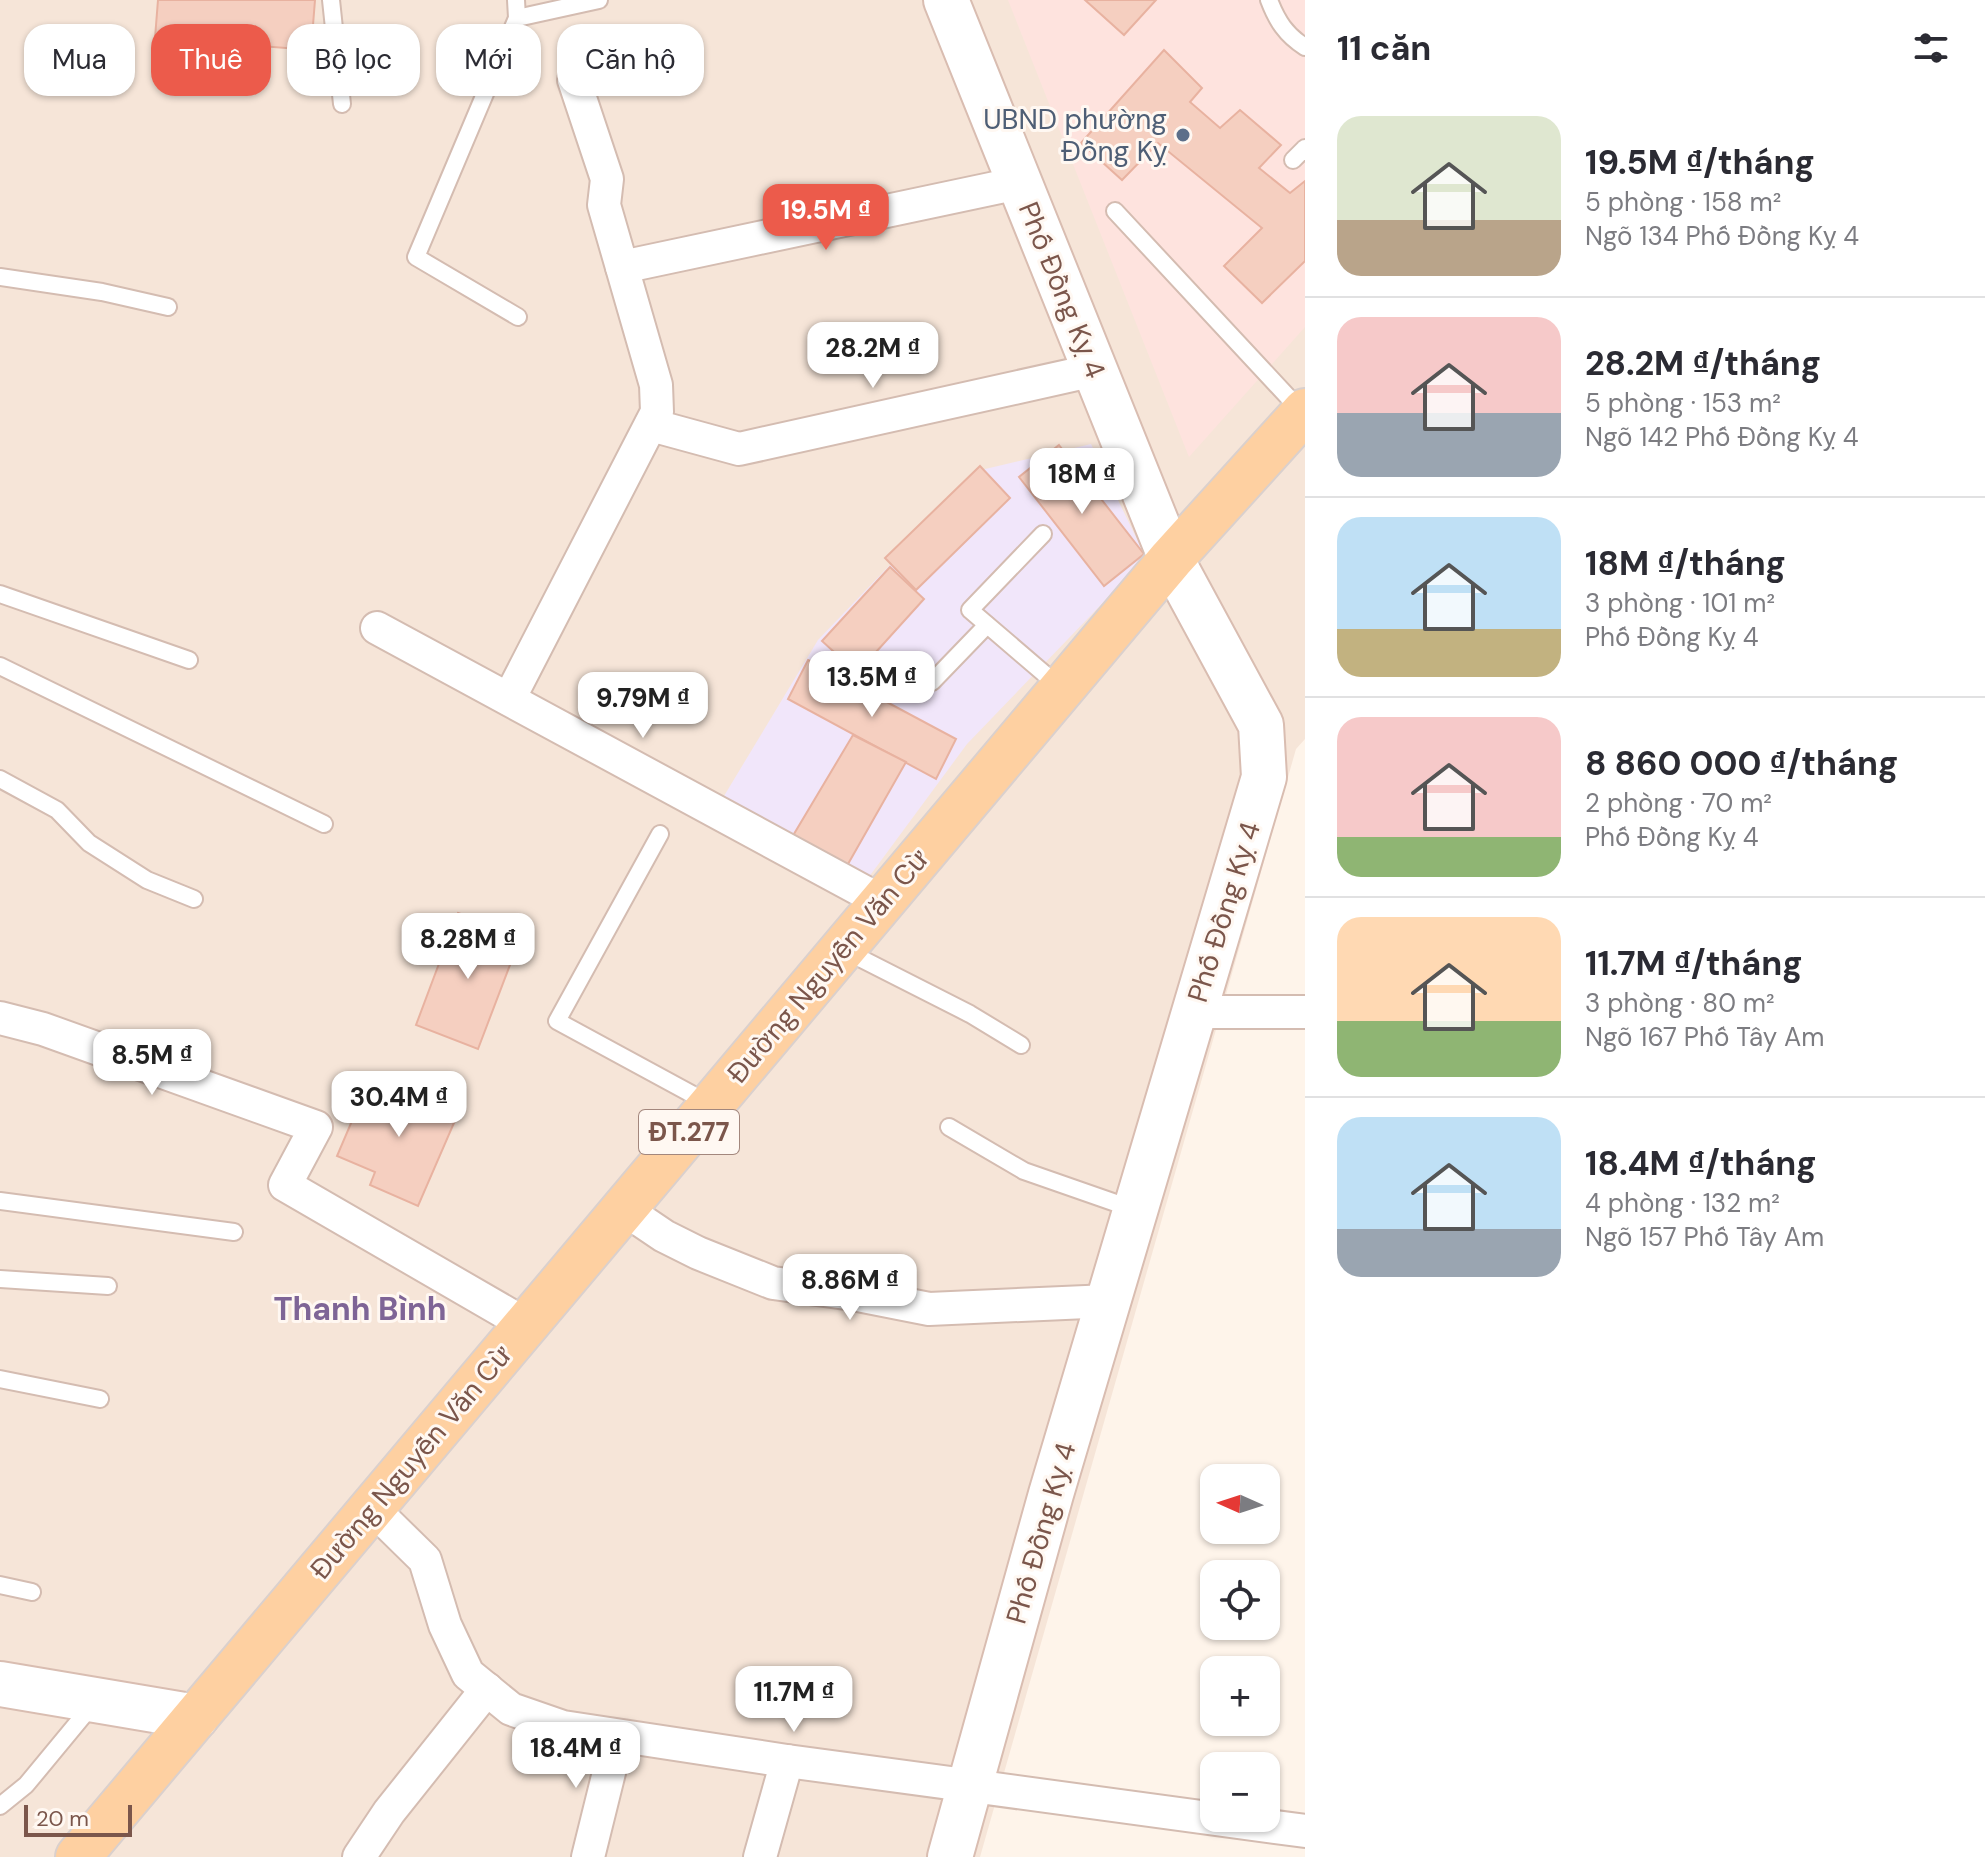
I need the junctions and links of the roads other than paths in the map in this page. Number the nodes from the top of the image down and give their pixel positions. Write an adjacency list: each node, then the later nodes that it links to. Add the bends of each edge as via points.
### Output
1 (331, 0): 9 (lane)
2 (516, 0): 6 (lane)
3 (599, 0): 6 (lane)
4 (946, 0): 10 (street, Phố Đồng Kỵ 4)
5 (1269, 0): 7 (lane, via 1278,22)
6 (517, 18): 15 (lane, via 416,257)
7 (1305, 47)
8 (579, 96): 12 (street, via 607,179 604,205)
9 (342, 104)
10 (1019, 183): 12 (street); 16 (street, Phố Đồng Kỵ 4)
11 (1115, 211): 17 (lane)
12 (622, 267): 18 (street, via 656,385 657,412)
13 (0, 277): 14 (lane)
14 (168, 307)
15 (518, 317)
16 (1095, 370): 18 (street, via 739,449); 20 (street, Phố Đồng Kỵ 4)
17 (1304, 412): 20 (main road, Đường Nguyễn Văn Cừ / ĐT.277)
18 (651, 425): 28 (street)
19 (1043, 534): 22 (lane, via 970,610)
20 (1171, 559): 27 (main road, Đường Nguyễn Văn Cừ / ĐT.277); 35 (street, Phố Đồng Kỵ 4, via 1261,725 1264,777)
21 (0, 594): 24 (lane)
22 (987, 625): 26 (lane); 27 (lane)
23 (377, 628): 28 (street)
24 (189, 660)
25 (0, 666): 30 (lane)
26 (932, 682)
27 (1062, 689): 33 (main road, Đường Nguyễn Văn Cừ / ĐT.277)
28 (509, 699): 33 (street)
29 (0, 779): 32 (lane, via 57,810 89,843 147,880)
30 (324, 824)
31 (660, 834): 39 (lane, via 557,1021)
32 (194, 899)
33 (883, 902): 34 (main road, Đường Nguyễn Văn Cừ / ĐT.277)
34 (843, 949): 38 (lane); 39 (main road, Đường Nguyễn Văn Cừ / ĐT.277)
35 (1195, 1012): 36 (street); 43 (street, Phố Đồng Kỵ 4)
36 (1305, 1012)
37 (0, 1018): 48 (street, via 316,1127 285,1185)
38 (1021, 1045)
39 (712, 1105): 42 (main road, Đường Nguyễn Văn Cừ / ĐT.277)
40 (949, 1127): 43 (lane, via 1024,1171)
41 (0, 1201): 44 (lane)
42 (624, 1209): 47 (street, via 698,1253 773,1283 929,1309); 48 (main road, Đường Nguyễn Văn Cừ / ĐT.277)
43 (1136, 1210): 47 (street, Phố Đồng Kỵ 4)
44 (234, 1232)
45 (0, 1279): 46 (lane)
46 (108, 1286)
47 (1109, 1301): 60 (street, Phố Đồng Kỵ 4)
48 (527, 1325): 51 (main road, Đường Nguyễn Văn Cừ / ĐT.277)
49 (0, 1379): 50 (lane)
50 (100, 1399)
51 (372, 1508): 55 (street, via 425,1560 445,1625 468,1674); 57 (main road, Đường Nguyễn Văn Cừ / ĐT.277)
52 (0, 1585): 53 (lane)
53 (32, 1592)
54 (0, 1684): 56 (street)
55 (487, 1689): 58 (street, via 511,1709 563,1727); 64 (street)
56 (97, 1700): 57 (street); 61 (lane, via 26,1785)
57 (196, 1717): 63 (main road, Đường Nguyễn Văn Cừ / ĐT.277)
58 (618, 1736): 59 (street); 65 (street)
59 (787, 1761): 60 (street); 66 (street)
60 (971, 1785): 62 (street); 67 (street, Phố Đồng Kỵ 4)
61 (0, 1806)
62 (1305, 1831)
63 (78, 1857)
64 (359, 1857)
65 (588, 1857)
66 (760, 1857)
67 (950, 1857)

